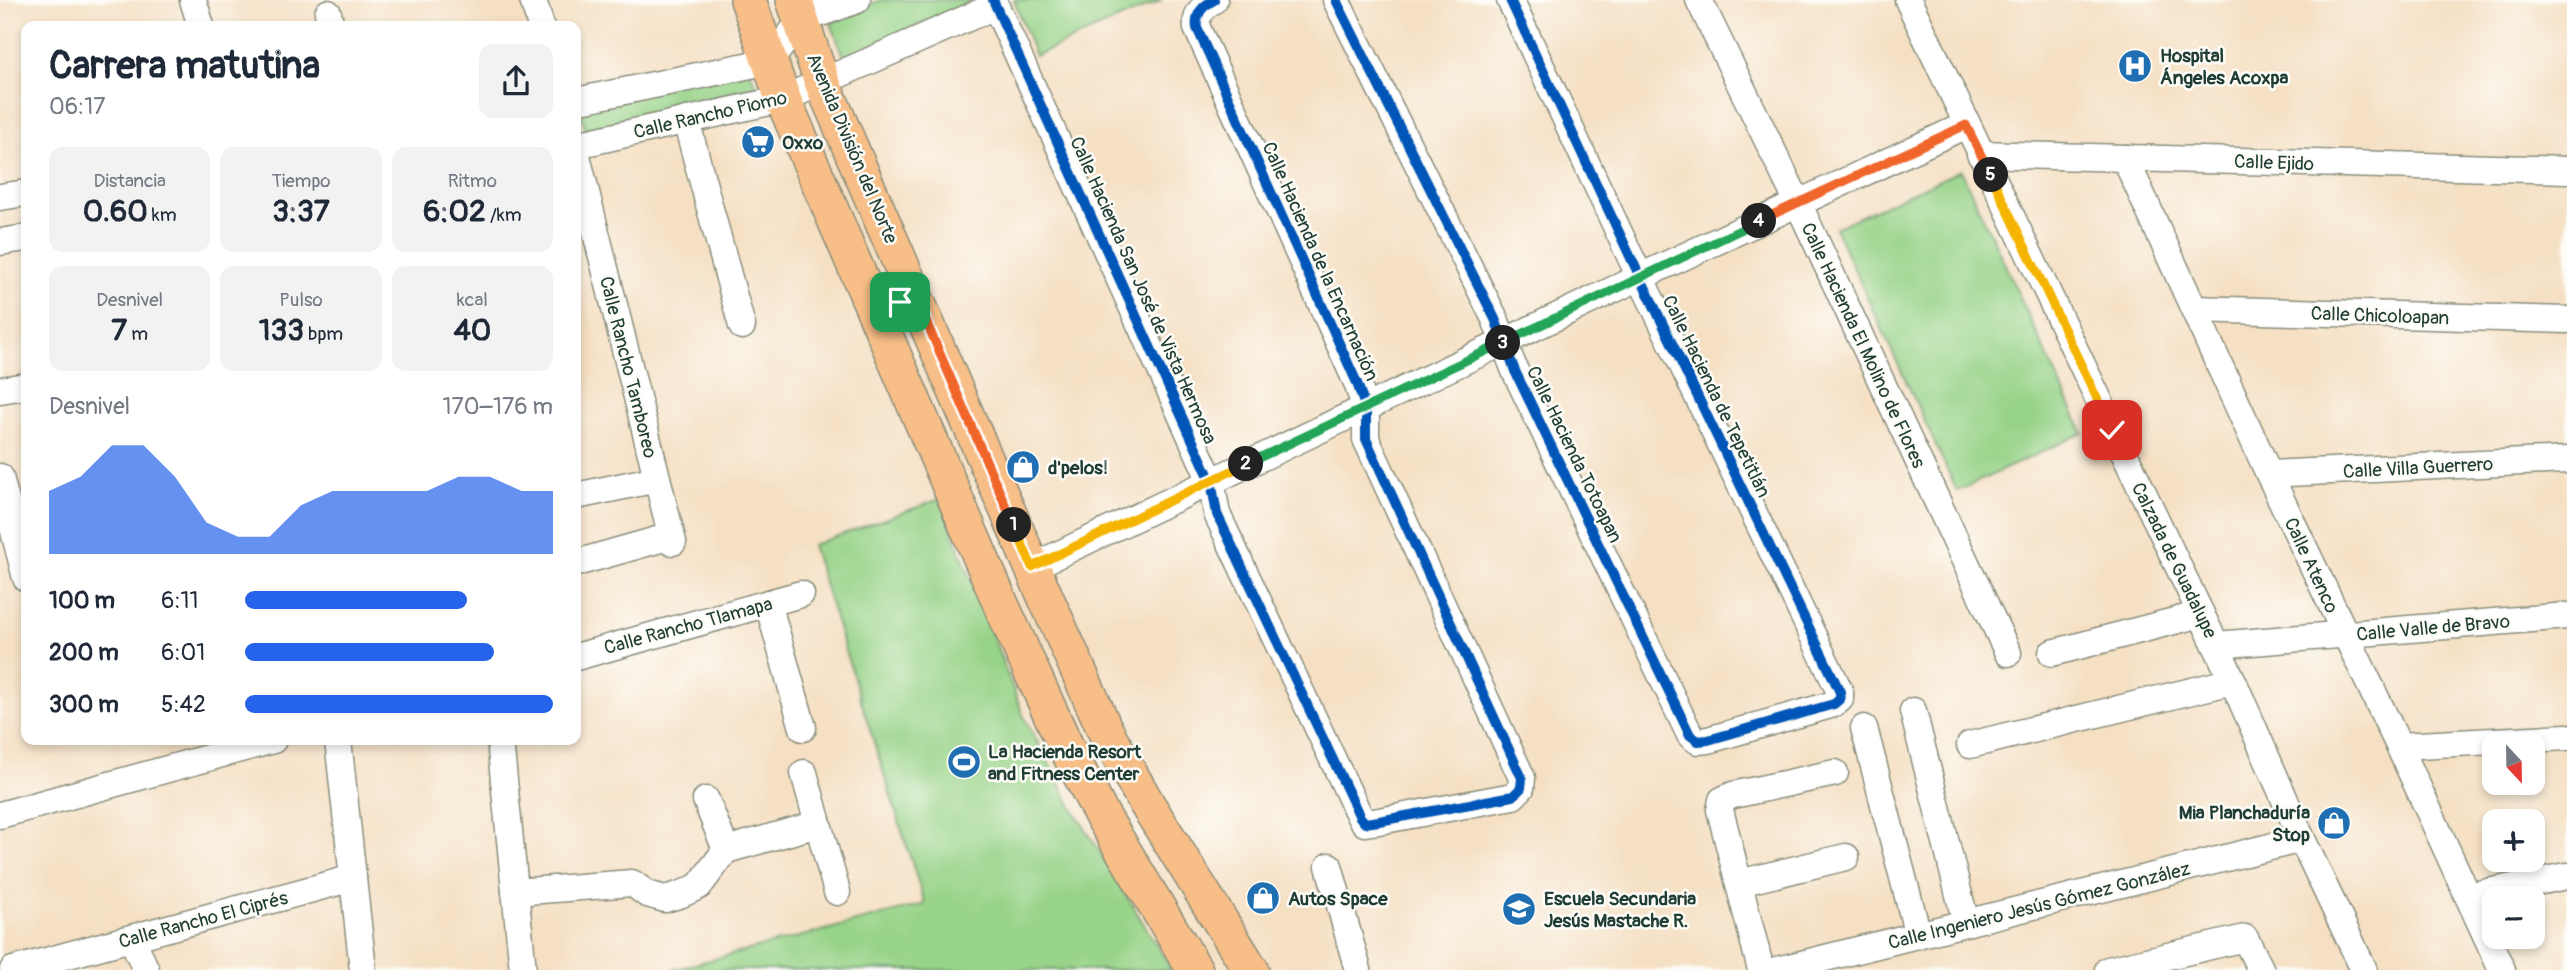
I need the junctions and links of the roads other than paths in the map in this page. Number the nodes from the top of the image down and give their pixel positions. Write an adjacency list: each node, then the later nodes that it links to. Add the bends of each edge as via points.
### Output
1 (193, 0): 12 (street)
2 (533, 0): 13 (street)
3 (748, 0): 14 (main road)
4 (857, 0): 10 (street)
5 (1336, 0): 38 (street, Calle Hacienda Totoapan)
6 (1510, 0): 30 (street, Calle Hacienda de Tepetitlán)
7 (1699, 0): 27 (street, Calle Hacienda El Molino de Flores)
8 (1908, 0): 19 (street, Calzada de Guadalupe)
9 (994, 3): 15 (street, Calle Rancho Piomo); 46 (street, Calle Hacienda San José de Vista Hermosa)
10 (797, 10): 14 (street, Calle Rancho Piomo); 15 (main road, Avenida División del Norte)
11 (1205, 10): 41 (street, Calle Hacienda de la Encarnación, via 1197,28)
12 (199, 21)
13 (539, 21)
14 (770, 61): 16 (main road); 17 (street, Calle Rancho Piomo)
15 (822, 82): 16 (street, Calle Rancho Piomo); 31 (main road, Avenida División del Norte)
16 (783, 99): 18 (street, Calle Rancho Piomo); 32 (main road)
17 (581, 100)
18 (685, 120): 20 (street, Calle Rancho Piomo); 36 (street)
19 (1966, 125): 21 (street, Calzada de Guadalupe); 27 (street)
20 (581, 144)
21 (1980, 154): 22 (street, Calle Ejido); 54 (street, Calzada de Guadalupe)
22 (2124, 158): 23 (street, Calle Ejido); 33 (street, Calle Atenco)
23 (2567, 170)
24 (581, 172): 45 (street, Calle Rancho Tamboreo)
25 (21, 194): 26 (street)
26 (0, 197)
27 (1798, 203): 30 (street); 58 (street, Calle Hacienda El Molino de Flores)
28 (21, 239): 29 (street)
29 (0, 242)
30 (1640, 277): 38 (street); 68 (street, Calle Hacienda de Tepetitlán, via 1840,692 1834,704 1708,740 1698,741)
31 (910, 284): 32 (main road, via 905,297 894,306); 35 (main road, Avenida División del Norte)
32 (870, 301): 37 (main road)
33 (2194, 309): 34 (street, Calle Chicoloapan); 43 (street, Calle Atenco)
34 (2567, 320)
35 (926, 323): 37 (main road, via 914,316 901,317 890,327); 51 (main road, Avenida División del Norte)
36 (742, 326)
37 (886, 340): 63 (main road)
38 (1504, 342): 41 (street); 68 (street, Calle Hacienda Totoapan)
39 (21, 387): 40 (street)
40 (0, 390)
41 (1366, 409): 46 (street); 80 (street, Calle Hacienda de la Encarnación, via 1366,439 1521,778 1521,788 1513,796)
42 (2567, 460): 43 (street, Calle Villa Guerrero)
43 (2269, 474): 56 (street, Calle Atenco)
44 (0, 477): 48 (street)
45 (657, 479): 47 (street); 50 (street, Calle Rancho Tamboreo, via 672,539)
46 (1211, 481): 51 (street); 80 (street, Calle Hacienda San José de Vista Hermosa, via 1217,514)
47 (581, 495)
48 (12, 517): 49 (street)
49 (21, 556)
50 (581, 562)
51 (1032, 567): 62 (main road, Avenida División del Norte)
52 (801, 594): 53 (street, Calle Rancho Tlamapa)
53 (768, 603): 60 (street, Calle Rancho Tlamapa); 65 (street)
54 (2201, 614): 57 (street, Calzada de Guadalupe); 59 (street)
55 (2567, 616): 56 (street, Calle Valle de Bravo)
56 (2344, 634): 57 (street, Calle Valle de Bravo); 74 (street, Calle Atenco)
57 (2216, 645): 61 (street, Calzada de Guadalupe)
58 (2008, 653)
59 (2052, 653)
60 (581, 656)
61 (2233, 681): 73 (street); 82 (street, Calzada de Guadalupe)
62 (1087, 690): 63 (main road, via 1076,709 1063,714); 67 (main road, Avenida División del Norte)
63 (1049, 711): 75 (main road)
64 (1913, 711): 92 (street)
65 (803, 728)
66 (1864, 728): 93 (street)
67 (1105, 730): 75 (main road, via 1094,724 1080,725 1070,733); 103 (main road, Avenida División del Norte)
68 (1690, 734)
69 (2567, 737): 74 (street)
70 (255, 745): 79 (street)
71 (339, 745): 87 (street)
72 (500, 745): 89 (street)
73 (1970, 745)
74 (2399, 746): 91 (street, Calle Atenco)
75 (1066, 747): 102 (main road)
76 (1835, 773): 88 (street, via 1722,800 1720,810)
77 (804, 774): 81 (street)
78 (706, 800): 83 (street)
79 (0, 816)
80 (1365, 823)
81 (818, 824): 83 (street); 90 (street)
82 (2302, 839): 92 (street, Calle Ingeniero Jesús Gómez González); 109 (street, Calzada de Guadalupe)
83 (726, 850): 89 (street, via 699,886 665,899 632,883)
84 (1846, 857): 88 (street)
85 (1329, 866): 104 (street)
86 (2567, 876): 91 (street)
87 (353, 878): 94 (street, Calle Rancho El Ciprés); 100 (street)
88 (1739, 883): 105 (street)
89 (515, 892): 101 (street)
90 (837, 892)
91 (2468, 896): 110 (street, Calle Atenco)
92 (1966, 923): 93 (street, Calle Ingeniero Jesús Gómez González)
93 (1918, 935): 95 (street, Calle Ingeniero Jesús Gómez González)
94 (132, 938): 98 (street, Calle Rancho El Ciprés); 99 (street)
95 (1868, 959): 96 (street, Calle Ingeniero Jesús Gómez González)
96 (1841, 962): 106 (street, Calle Ingeniero Jesús Gómez González)
97 (2139, 966): 107 (street); 108 (street, via 2245,938)
98 (13, 970)
99 (146, 970)
100 (363, 970)
101 (523, 970)
102 (1195, 970)
103 (1251, 970)
104 (1358, 970)
105 (1761, 970)
106 (1777, 970)
107 (2108, 970)
108 (2261, 970)
109 (2364, 970)
110 (2502, 970)

